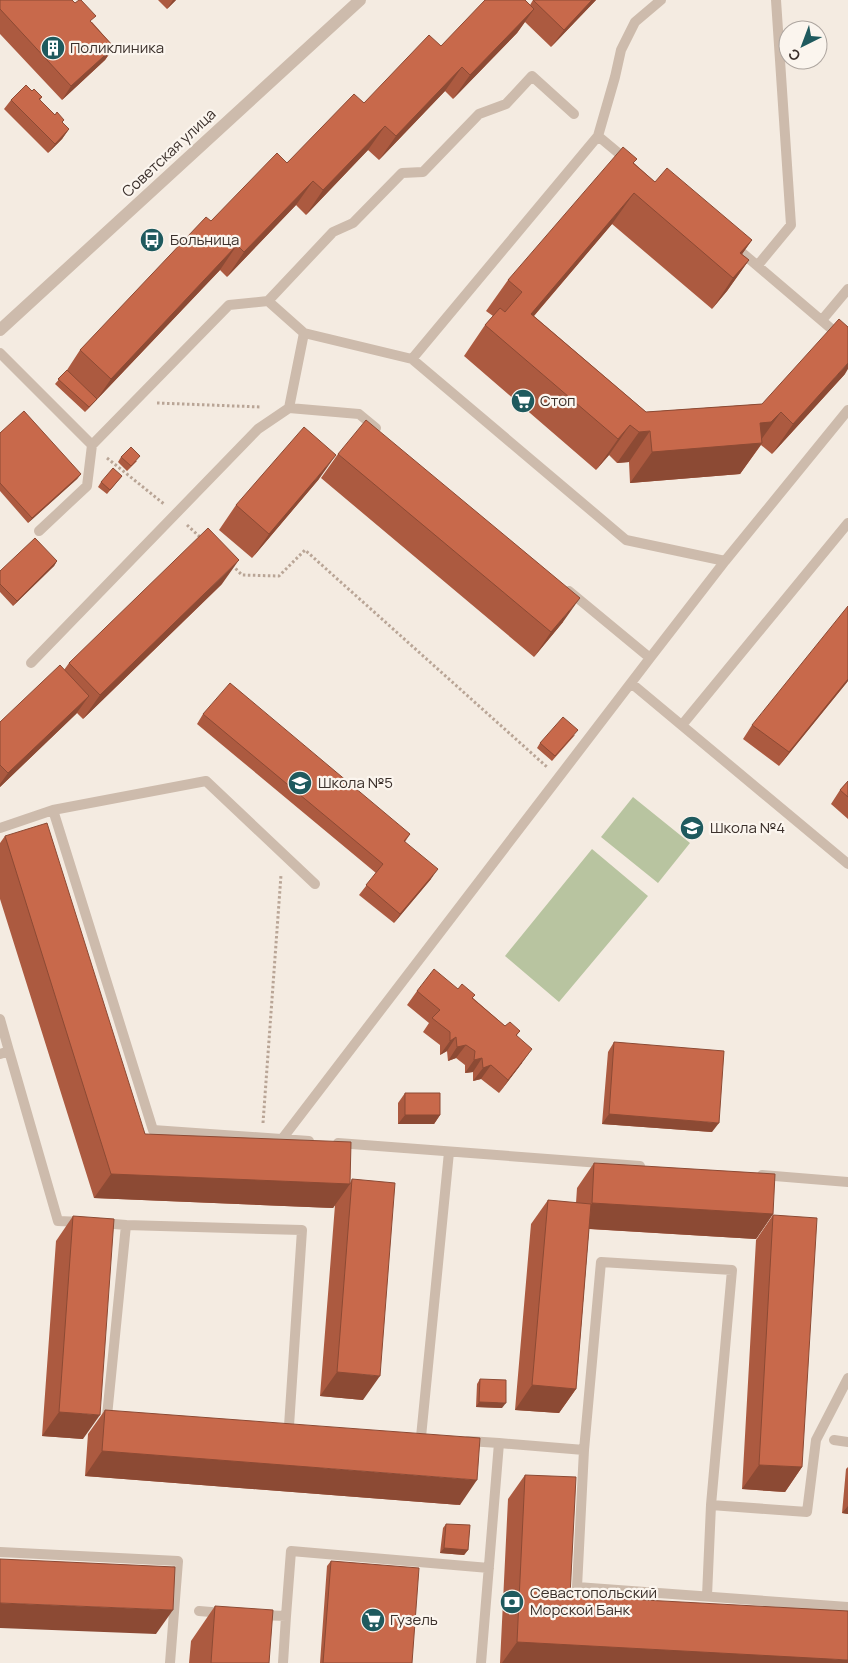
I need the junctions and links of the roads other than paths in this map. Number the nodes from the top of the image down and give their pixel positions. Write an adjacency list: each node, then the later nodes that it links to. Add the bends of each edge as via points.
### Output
1 (360, 0): 12 (street, Советская улица)
2 (661, 0): 5 (lane, via 636,22 621,50)
3 (776, 0): 8 (lane, via 791,225)
4 (574, 114): 10 (lane, via 532,76 506,104 479,114 423,172 402,173 354,223 333,232)
5 (598, 136): 6 (lane); 16 (lane)
6 (636, 167)
7 (727, 240): 8 (lane)
8 (758, 265): 11 (lane)
9 (848, 289): 11 (lane)
10 (268, 301): 13 (lane); 20 (lane, via 228,305)
11 (822, 320): 14 (lane)
12 (0, 330)
13 (304, 333): 16 (lane); 17 (lane)
14 (848, 343)
15 (0, 353): 20 (lane)
16 (412, 359): 23 (lane, via 626,540)
17 (289, 408): 19 (lane, via 359,414); 26 (lane, via 258,428)
18 (847, 413): 23 (lane)
19 (381, 432)
20 (92, 445): 22 (lane, via 87,486)
21 (848, 523): 28 (lane)
22 (39, 531)
23 (725, 561): 25 (lane)
24 (560, 583): 25 (lane)
25 (650, 658): 27 (lane)
26 (31, 663)
27 (631, 683): 28 (lane); 35 (lane)
28 (682, 726): 31 (lane)
29 (53, 810): 30 (lane); 32 (lane, via 206,781); 35 (lane, via 153,1130)
30 (0, 828)
31 (848, 864)
32 (315, 884)
33 (0, 1019): 34 (lane)
34 (5, 1053): 40 (lane, via 58,1221)
35 (282, 1139): 36 (lane)
36 (449, 1152): 37 (lane); 44 (lane)
37 (653, 1167)
38 (751, 1174): 39 (lane)
39 (848, 1182)
40 (126, 1225): 42 (lane, via 107,1416); 43 (lane, via 302,1230)
41 (848, 1378): 50 (lane, via 816,1440 807,1512)
42 (126, 1417)
43 (289, 1426)
44 (421, 1437)
45 (460, 1440): 48 (lane)
46 (834, 1440): 47 (lane)
47 (848, 1442)
48 (500, 1443): 49 (lane); 52 (lane)
49 (584, 1450): 50 (lane, via 600,1262 732,1270); 53 (lane, via 577,1587)
50 (711, 1505): 53 (lane)
51 (0, 1552): 57 (lane, via 178,1561)
52 (489, 1568): 56 (lane, via 291,1551); 59 (lane)
53 (707, 1596): 54 (lane)
54 (848, 1607)
55 (200, 1611): 56 (lane)
56 (286, 1616): 58 (lane)
57 (170, 1663)
58 (283, 1663)
59 (481, 1663)

